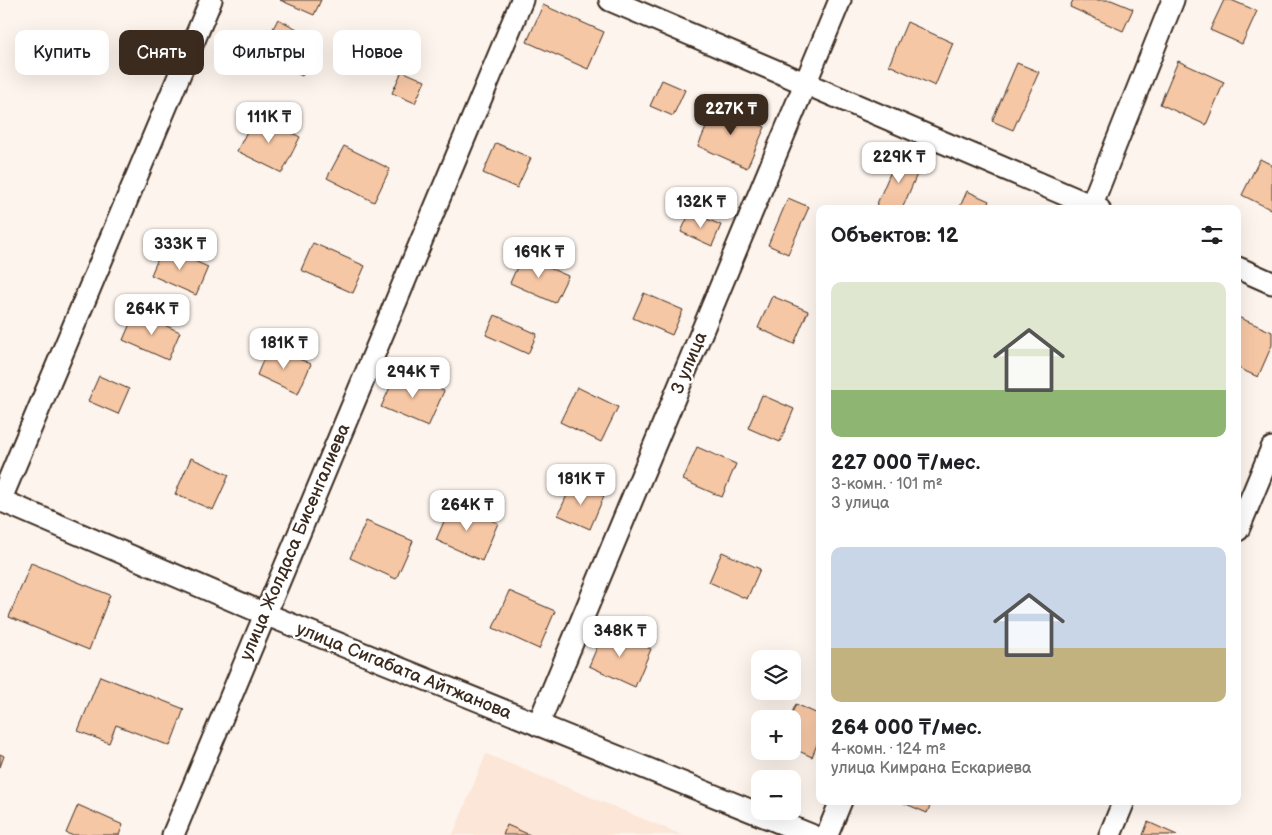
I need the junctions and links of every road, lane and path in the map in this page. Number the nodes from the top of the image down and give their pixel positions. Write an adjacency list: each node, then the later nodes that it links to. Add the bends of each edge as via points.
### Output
1 (211, 0): 12 (street)
2 (522, 0): 14 (street, улица Жолдаса Бисенгалиева)
3 (610, 0): 6 (street)
4 (840, 0): 6 (street, 3 улица)
5 (1173, 0): 8 (street)
6 (806, 84): 7 (street); 15 (street, 3 улица)
7 (1086, 205)
8 (1094, 205)
9 (1241, 269): 10 (street)
10 (1272, 283)
11 (1272, 448): 13 (street)
12 (0, 500): 14 (street, улица Сигабата Айтжанова)
13 (1241, 523)
14 (265, 614): 15 (street, улица Сигабата Айтжанова); 18 (street, улица Жолдаса Бисенгалиева)
15 (538, 725): 19 (street, улица Сигабата Айтжанова)
16 (839, 805): 20 (street)
17 (1122, 805): 21 (street)
18 (173, 835)
19 (811, 835)
20 (827, 835)
21 (1110, 835)

